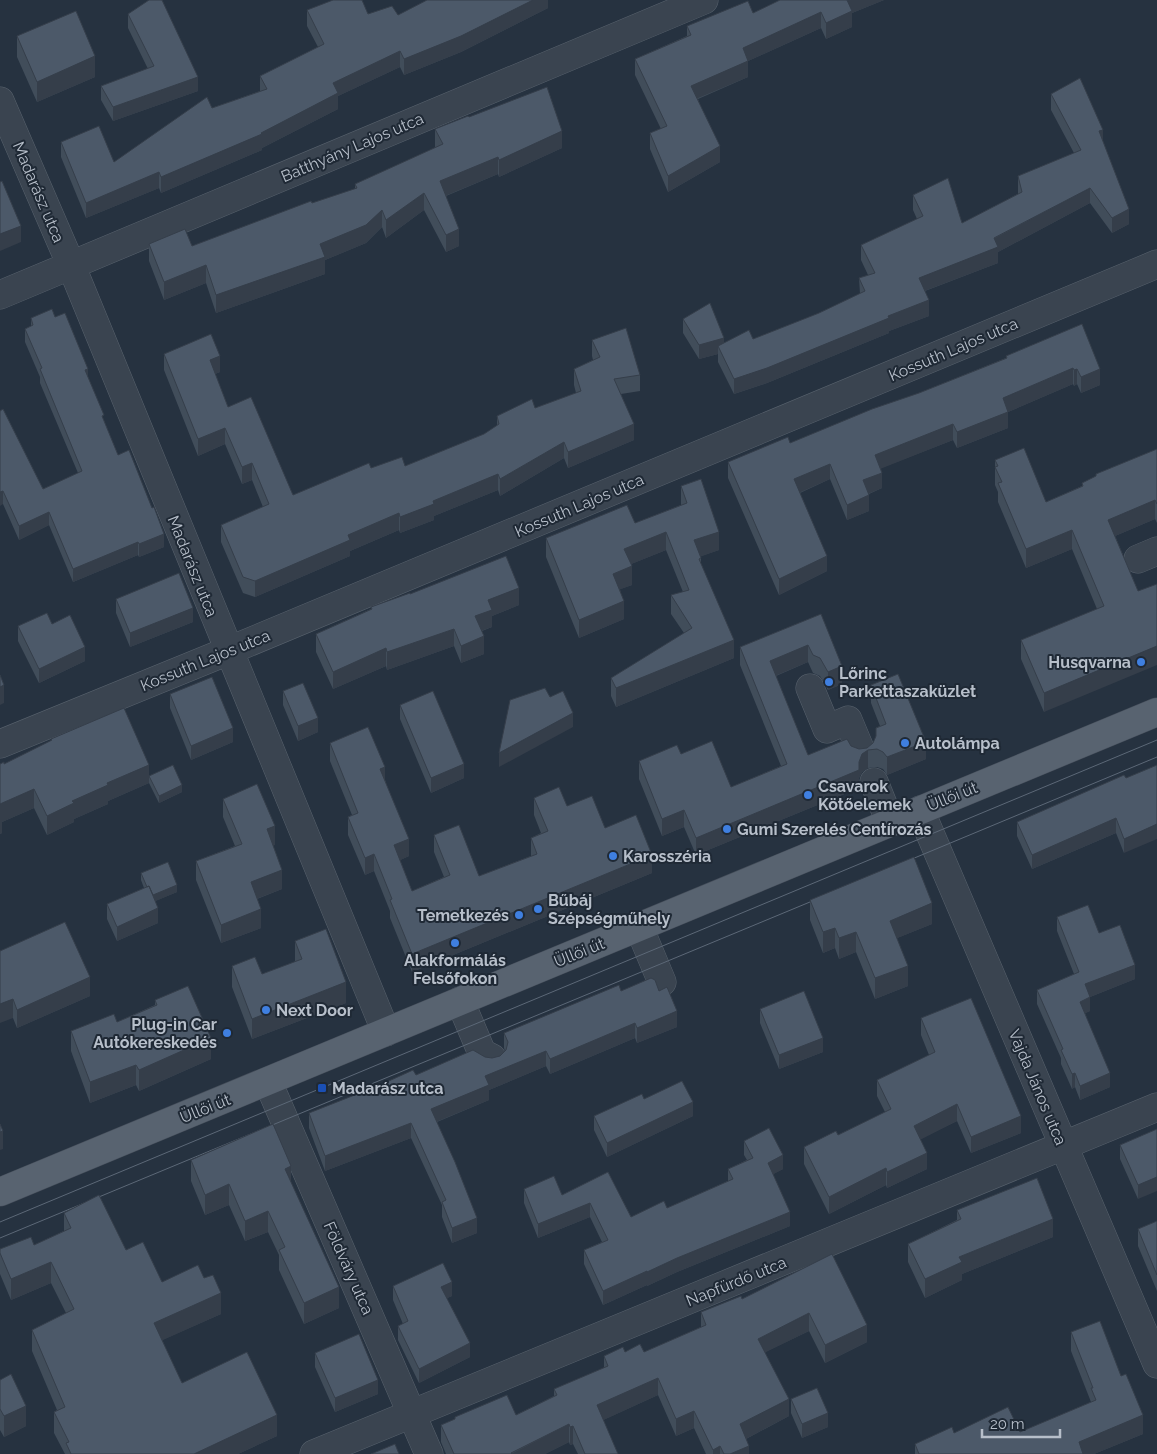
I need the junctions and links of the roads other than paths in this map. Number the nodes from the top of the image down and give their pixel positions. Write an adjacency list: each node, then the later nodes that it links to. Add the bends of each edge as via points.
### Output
1 (704, 0): 4 (street, Batthyány Lajos utca)
2 (0, 101): 4 (street, Madarász utca)
3 (1157, 264): 6 (street, Kossuth Lajos utca)
4 (71, 265): 5 (street, Batthyány Lajos utca); 6 (street, Madarász utca)
5 (0, 294)
6 (228, 651): 9 (street, Kossuth Lajos utca); 17 (street, Madarász utca)
7 (810, 688): 10 (street, via 827,729 848,720)
8 (1157, 712): 12 (main road, Üllői út)
9 (0, 744)
10 (861, 751)
11 (874, 782): 13 (street)
12 (920, 810): 13 (main road, Üllői út); 21 (street, Vajda János utca)
13 (890, 822): 14 (main road, Üllői út)
14 (639, 927): 15 (street); 16 (main road, Üllői út)
15 (662, 982)
16 (460, 1001): 17 (main road, Üllői út); 18 (street)
17 (386, 1032): 19 (main road, Üllői út)
18 (485, 1058)
19 (268, 1082): 22 (main road, Üllői út); 24 (street, Földváry utca)
20 (1157, 1107): 21 (street, Napfürdő utca)
21 (1063, 1147): 23 (street, Vajda János utca); 24 (street, Napfürdő utca)
22 (0, 1192)
23 (1157, 1364)
24 (412, 1412): 25 (street, Napfürdő utca); 26 (street, Földváry utca)
25 (314, 1454)
26 (429, 1454)

